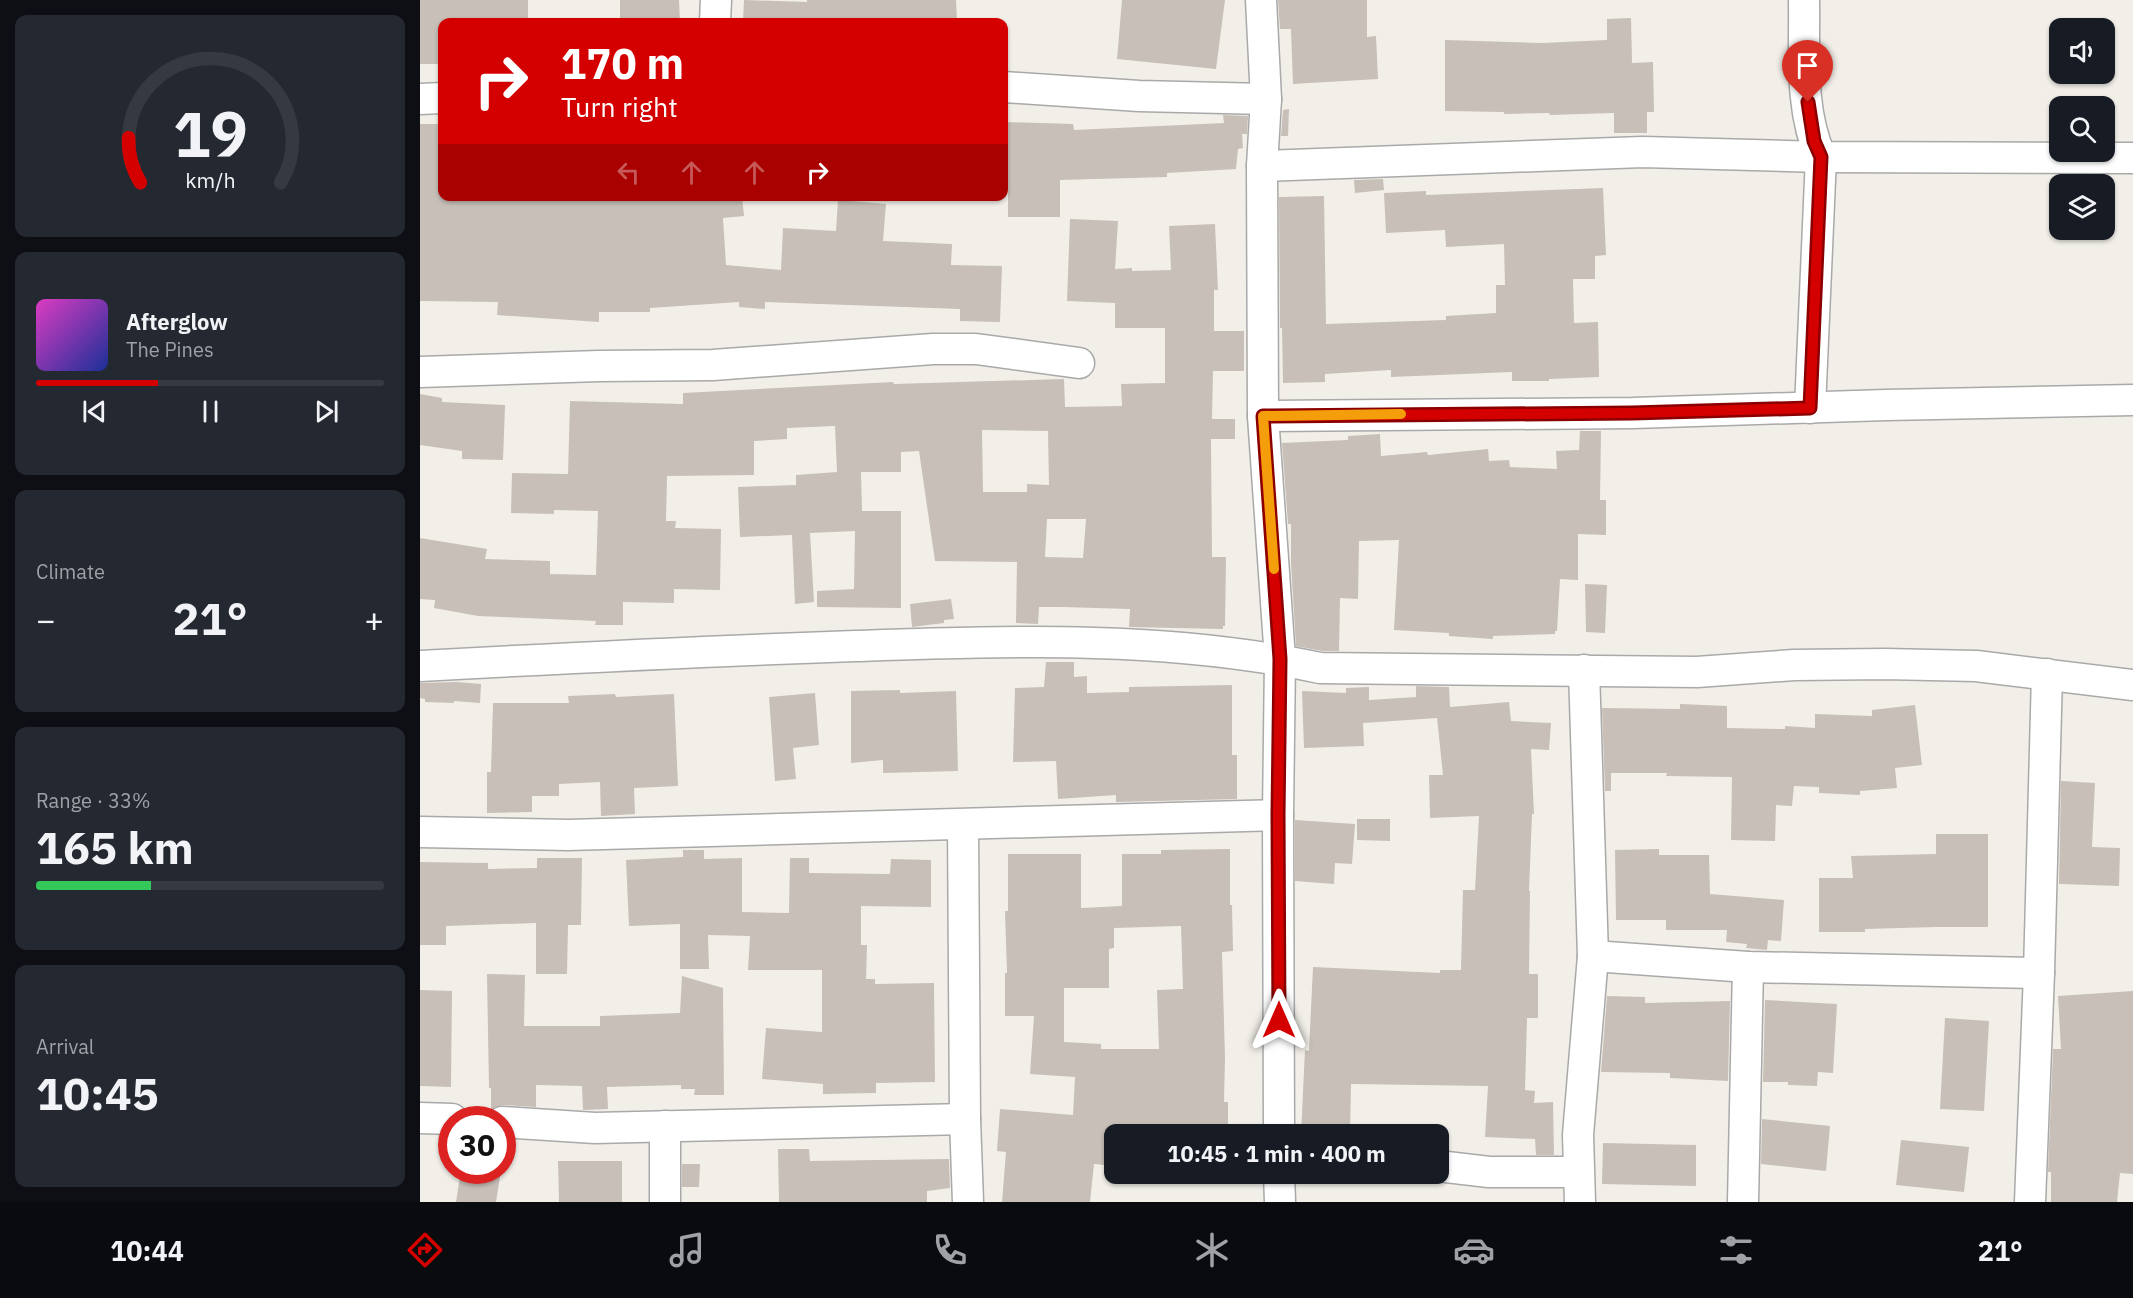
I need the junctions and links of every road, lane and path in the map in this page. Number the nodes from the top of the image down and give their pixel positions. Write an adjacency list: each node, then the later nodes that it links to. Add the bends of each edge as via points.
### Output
1 (716, 0): 4 (street)
2 (1262, 0): 8 (street)
3 (1804, 0): 9 (street, via 1809,121)
4 (715, 18)
5 (1008, 87): 8 (street)
6 (438, 98): 7 (street)
7 (420, 99)
8 (1266, 99): 11 (street)
9 (1821, 157): 10 (street); 11 (street, via 1643,152); 15 (street)
10 (2133, 158)
11 (1262, 166): 16 (street)
12 (1079, 363): 13 (street, via 976,349 933,349 713,365)
13 (420, 372)
14 (2133, 400): 15 (street)
15 (1810, 408): 16 (street)
16 (1263, 416): 17 (street)
17 (1280, 659): 18 (street, via 1155,645 984,642); 19 (street, via 1320,668); 22 (street)
18 (420, 666)
19 (1584, 670): 20 (street, via 1697,672 1884,664 1976,666); 25 (street)
20 (2047, 674): 21 (street); 27 (street)
21 (2133, 685)
22 (1278, 815): 23 (street); 32 (street)
23 (963, 825): 24 (street, via 568,835); 30 (street)
24 (420, 832)
25 (1593, 956): 26 (street); 35 (street)
26 (1748, 967): 27 (street); 41 (street)
27 (2039, 974): 42 (street)
28 (420, 1118): 29 (street)
29 (438, 1119)
30 (965, 1119): 33 (street); 38 (street)
31 (516, 1123): 33 (street, via 595,1128)
32 (1279, 1124)
33 (665, 1125): 37 (street)
34 (1449, 1167): 35 (street, via 1489,1172)
35 (1578, 1172): 40 (street)
36 (1280, 1184): 39 (street)
37 (665, 1202)
38 (968, 1202)
39 (1280, 1202)
40 (1580, 1202)
41 (1743, 1202)
42 (2030, 1202)

